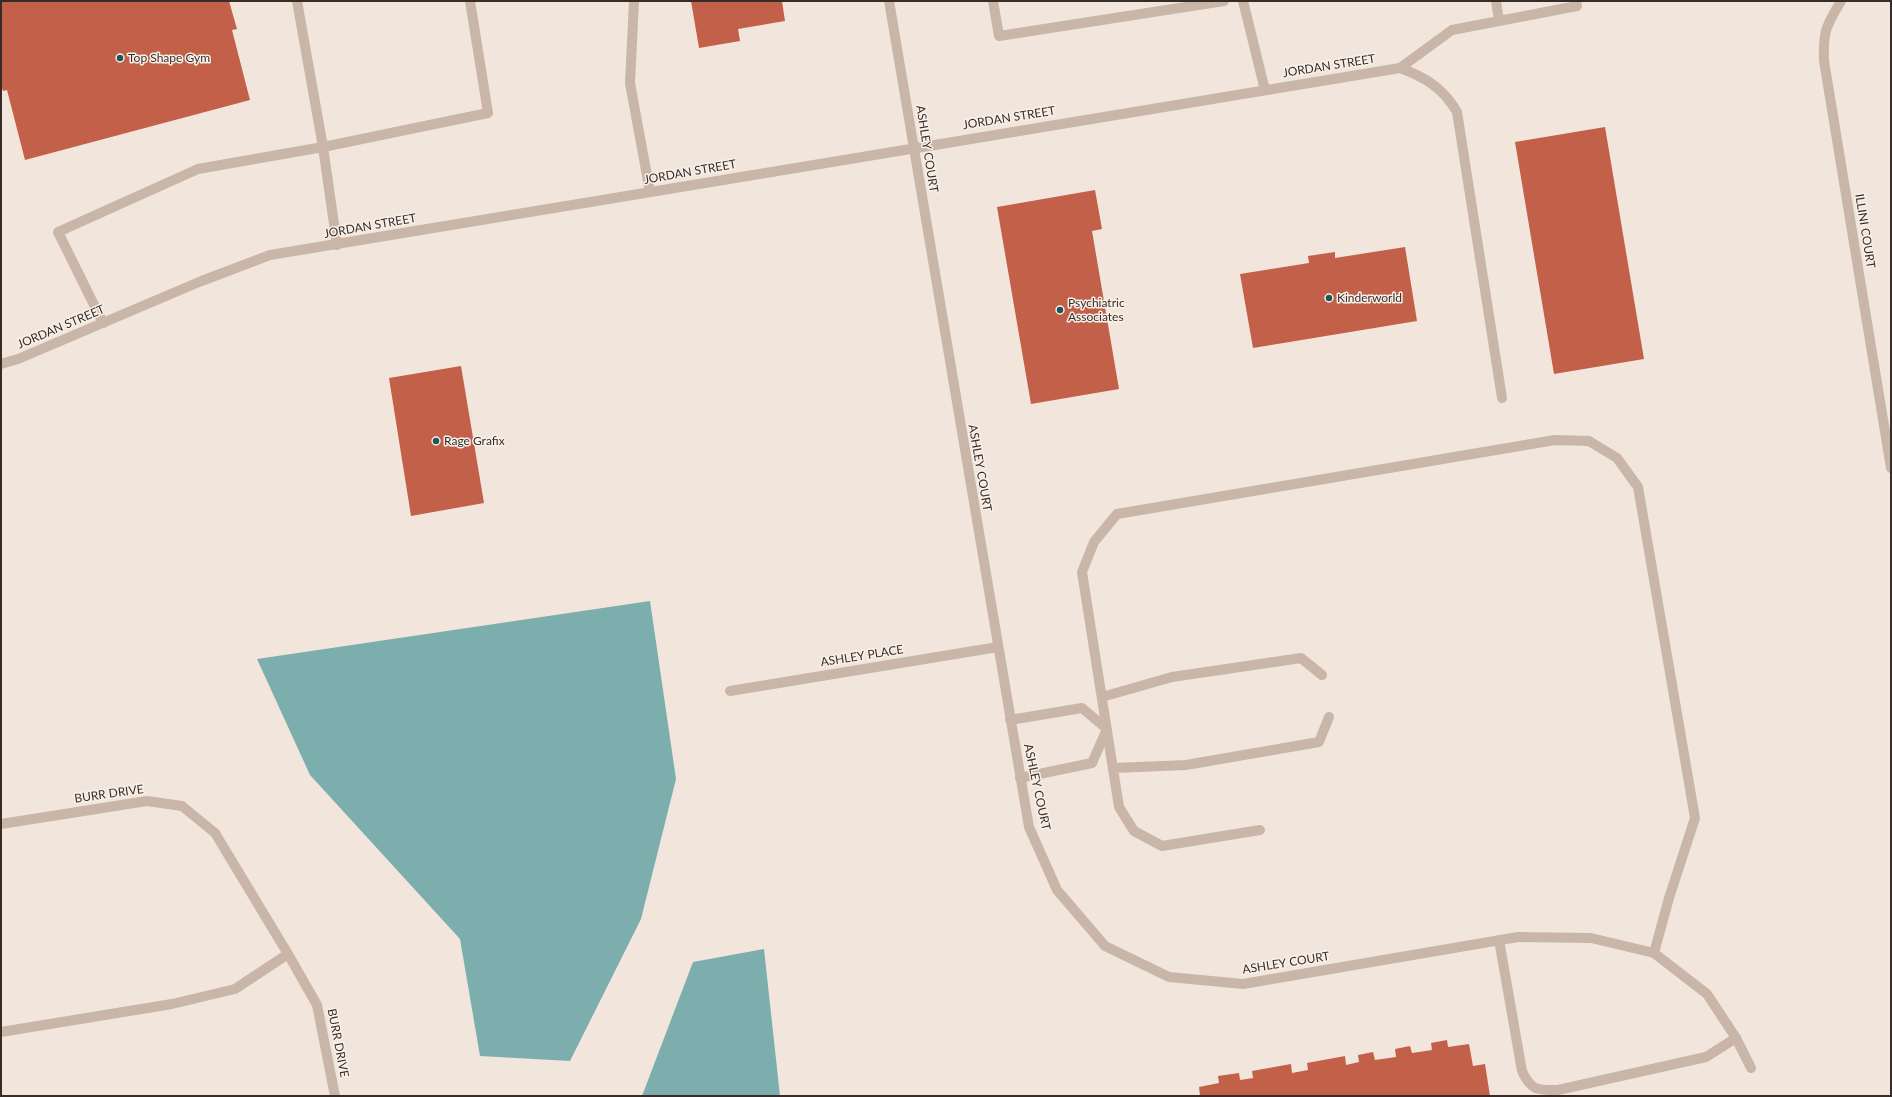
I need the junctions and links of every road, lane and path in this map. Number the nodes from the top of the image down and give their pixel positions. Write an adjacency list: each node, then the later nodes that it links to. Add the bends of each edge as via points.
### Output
1 (297, 1): 14 (street)
2 (470, 1): 14 (street, via 488,113)
3 (634, 1): 16 (street, via 630,83)
4 (889, 1): 15 (street, ASHLEY COURT)
5 (993, 1): 6 (street, via 999,36)
6 (1224, 1)
7 (1243, 1): 13 (street)
8 (1496, 1): 11 (street)
9 (1576, 1): 11 (street, via 1577,6)
10 (1841, 1): 21 (street, ILLINI COURT, via 1823,37 1824,61)
11 (1499, 20): 12 (street, via 1452,30)
12 (1400, 68): 13 (street, JORDAN STREET); 20 (street, via 1421,76 1436,87 1457,112)
13 (1265, 90): 15 (street, JORDAN STREET)
14 (322, 147): 17 (street); 18 (street, via 198,170 58,232)
15 (913, 147): 16 (street, JORDAN STREET); 22 (street, ASHLEY COURT)
16 (650, 192): 17 (street, JORDAN STREET)
17 (337, 245): 18 (street, JORDAN STREET, via 270,256 199,282)
18 (103, 323): 19 (street, JORDAN STREET)
19 (1, 364)
20 (1502, 398)
21 (1891, 468)
22 (998, 647): 24 (street, ASHLEY PLACE); 27 (street, ASHLEY COURT)
23 (1322, 675): 25 (street, via 1300,658 1172,676)
24 (730, 691)
25 (1102, 698): 28 (street); 34 (street, via 1082,572 1094,542 1117,514 1555,440 1589,441 1617,458 1638,487 1695,818)
26 (1329, 717): 29 (street, via 1319,742 1186,765)
27 (1010, 720): 28 (street, via 1082,708); 30 (street, ASHLEY COURT)
28 (1107, 729): 29 (street); 30 (street, via 1092,763)
29 (1113, 768): 32 (street, via 1119,807 1134,831 1162,846)
30 (1020, 778): 33 (street, ASHLEY COURT, via 1029,827 1057,890 1105,946 1169,978 1243,984)
31 (1, 824): 35 (street, BURR DRIVE, via 147,801 182,806 216,833)
32 (1260, 830)
33 (1499, 940): 34 (street, ASHLEY COURT, via 1518,937 1591,938); 37 (street, via 1522,1071 1528,1083 1540,1090 1558,1090 1706,1057)
34 (1654, 953): 37 (street, ASHLEY COURT, via 1707,994)
35 (288, 954): 36 (street, via 235,990 172,1004); 39 (street, BURR DRIVE, via 317,1005)
36 (1, 1032)
37 (1736, 1038): 38 (street, ASHLEY COURT)
38 (1751, 1068)
39 (335, 1096)

